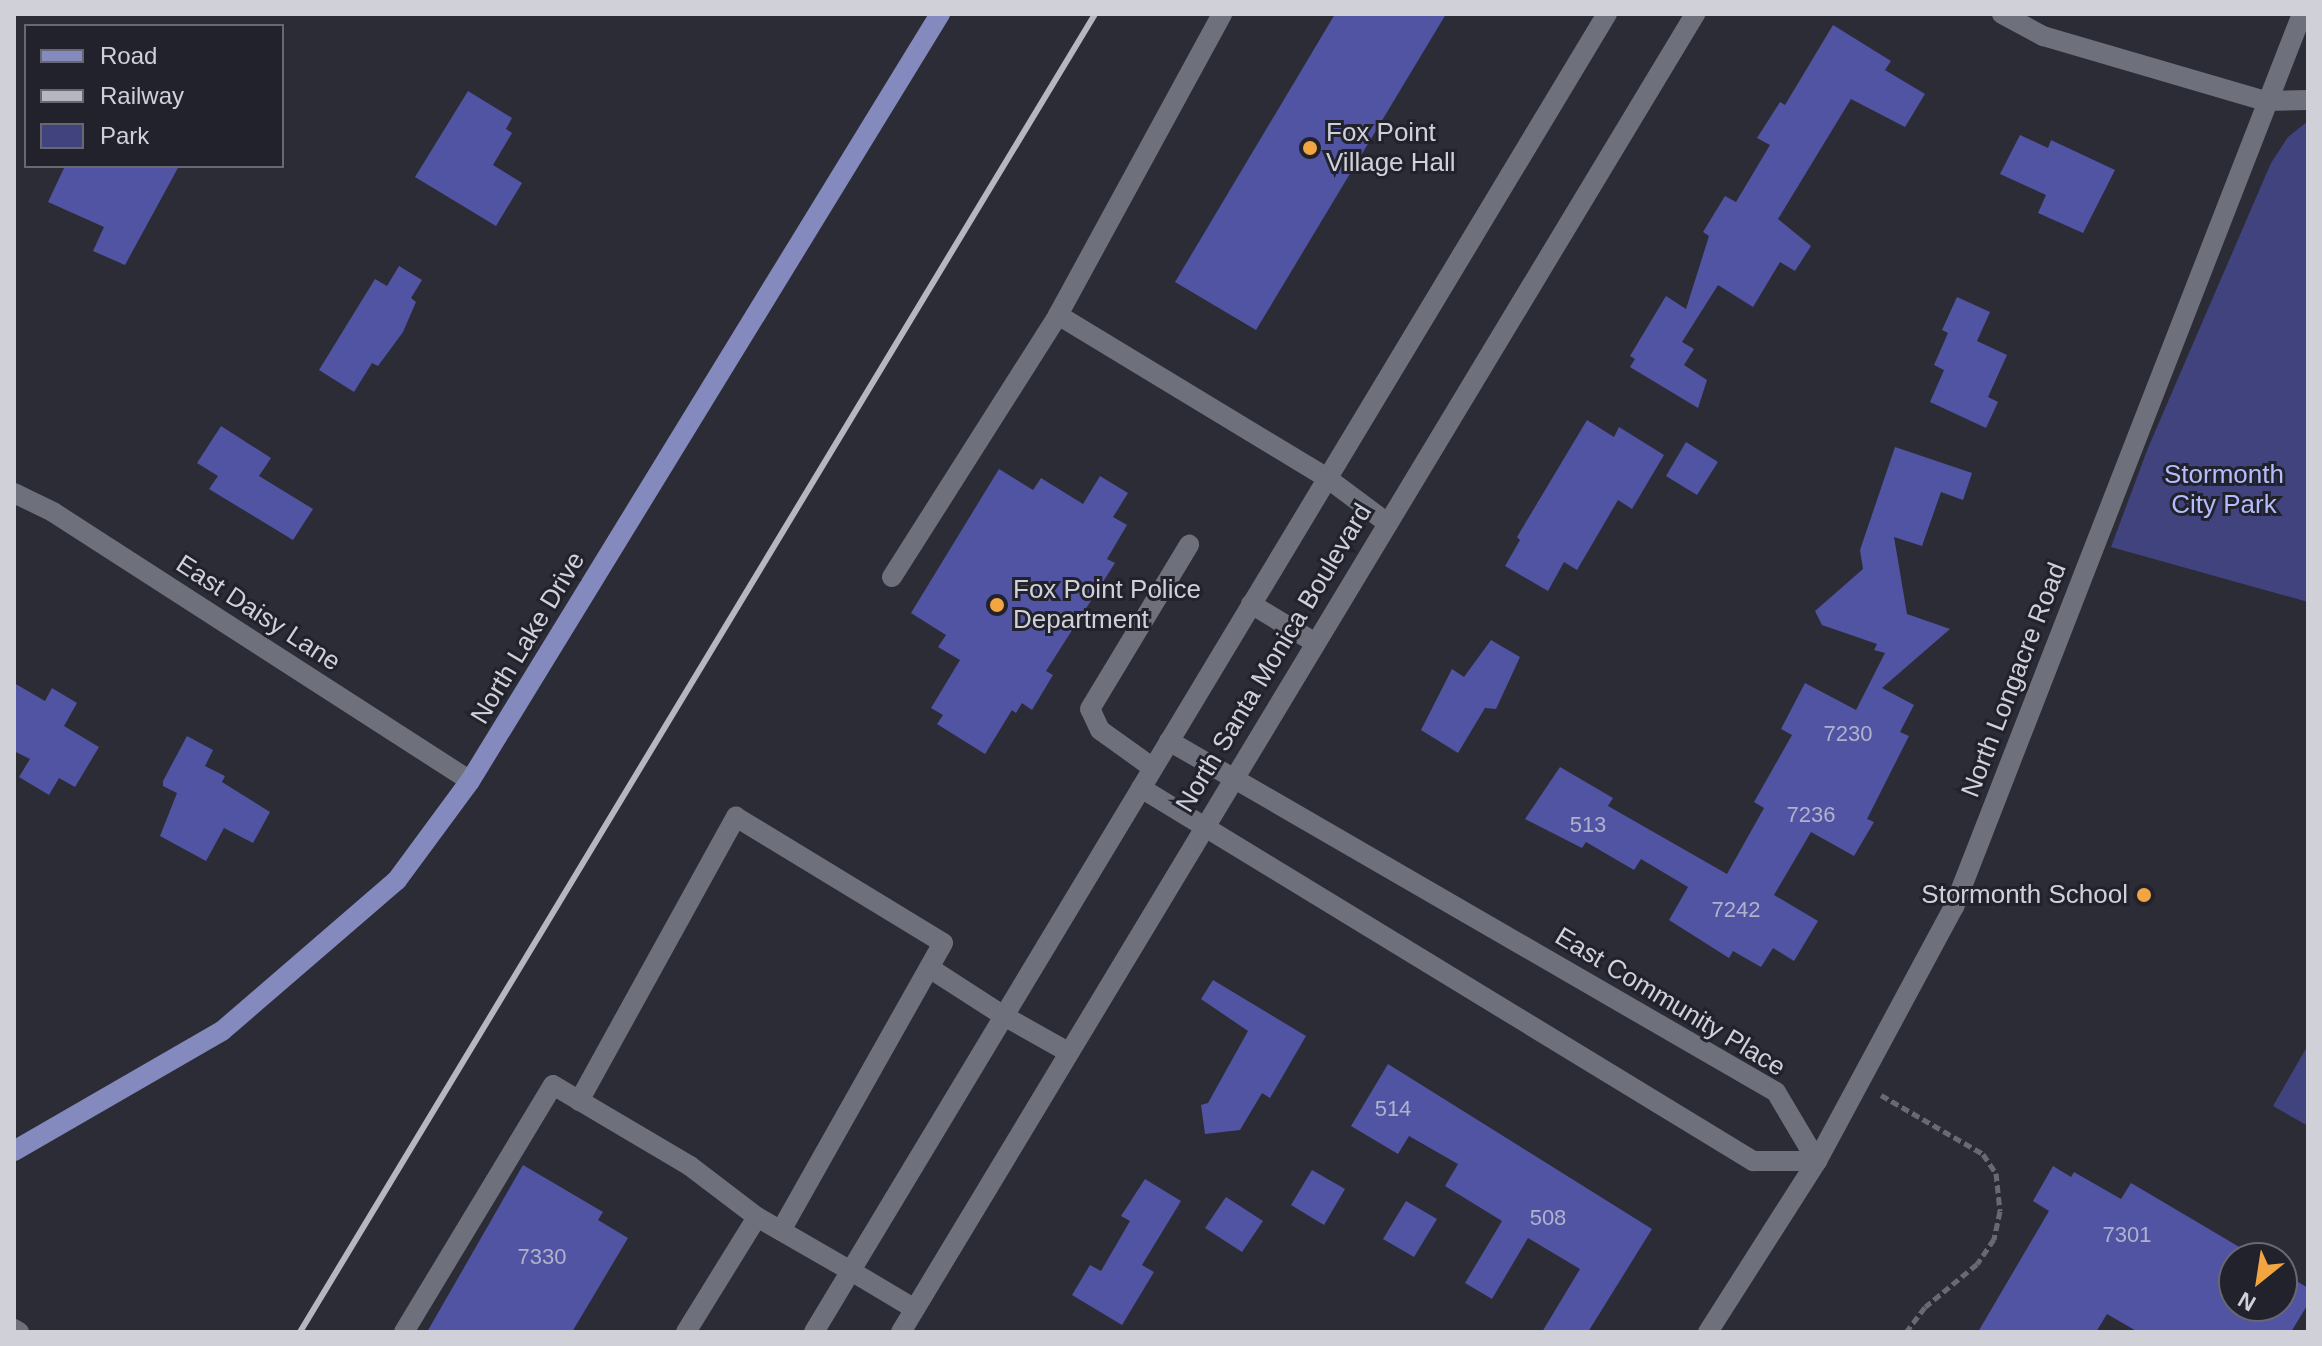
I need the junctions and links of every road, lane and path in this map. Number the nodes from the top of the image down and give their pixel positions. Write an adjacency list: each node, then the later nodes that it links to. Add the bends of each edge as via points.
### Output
1 (940, 14): 20 (main road, North Lake Drive)
2 (1222, 14): 9 (street)
3 (1607, 14): 10 (street, North Santa Monica Boulevard)
4 (1695, 14): 12 (street, North Santa Monica Boulevard)
5 (2002, 14): 8 (street, via 2043,36)
6 (2302, 14): 8 (street, North Longacre Road)
7 (2308, 100): 8 (street)
8 (2266, 101): 26 (street, North Longacre Road, via 1954,907)
9 (1058, 315): 10 (street); 14 (street)
10 (1327, 478): 12 (street); 15 (street, North Santa Monica Boulevard)
11 (14, 493): 20 (street, East Daisy Lane, via 53,512)
12 (1386, 522): 16 (street, North Santa Monica Boulevard)
13 (1189, 545): 18 (street, via 1090,709 1100,730)
14 (892, 577)
15 (1251, 604): 16 (street); 17 (street, North Santa Monica Boulevard)
16 (1314, 642): 19 (street, North Santa Monica Boulevard)
17 (1169, 741): 18 (street, North Santa Monica Boulevard); 19 (street, East Community Place)
18 (1153, 768): 21 (street, North Santa Monica Boulevard)
19 (1231, 779): 22 (street, North Santa Monica Boulevard); 29 (street, East Community Place, via 1776,1092)
20 (470, 781): 28 (main road, North Lake Drive, via 397,880 222,1031)
21 (1141, 788): 22 (street); 24 (street, North Santa Monica Boulevard)
22 (1202, 827): 25 (street, North Santa Monica Boulevard); 29 (street, via 1753,1161)
23 (931, 969): 24 (street); 27 (street, via 943,943 736,817); 31 (street)
24 (1004, 1016): 25 (street); 32 (street, North Santa Monica Boulevard)
25 (1068, 1052): 33 (street, North Santa Monica Boulevard)
26 (1859, 1083): 29 (street, North Longacre Road); 39 (path, via 1983,1154 1996,1173 2000,1211 1994,1239 1977,1264 1925,1307)
27 (579, 1101): 30 (street, via 690,1166); 34 (street, via 553,1085)
28 (14, 1151)
29 (1817, 1161): 38 (street, North Longacre Road)
30 (757, 1217): 31 (street); 35 (street)
31 (781, 1231): 32 (street)
32 (851, 1271): 33 (street); 36 (street, North Santa Monica Boulevard)
33 (915, 1309): 37 (street, North Santa Monica Boulevard)
34 (404, 1332)
35 (686, 1332)
36 (814, 1332)
37 (901, 1332)
38 (1708, 1332)
39 (1906, 1332)

